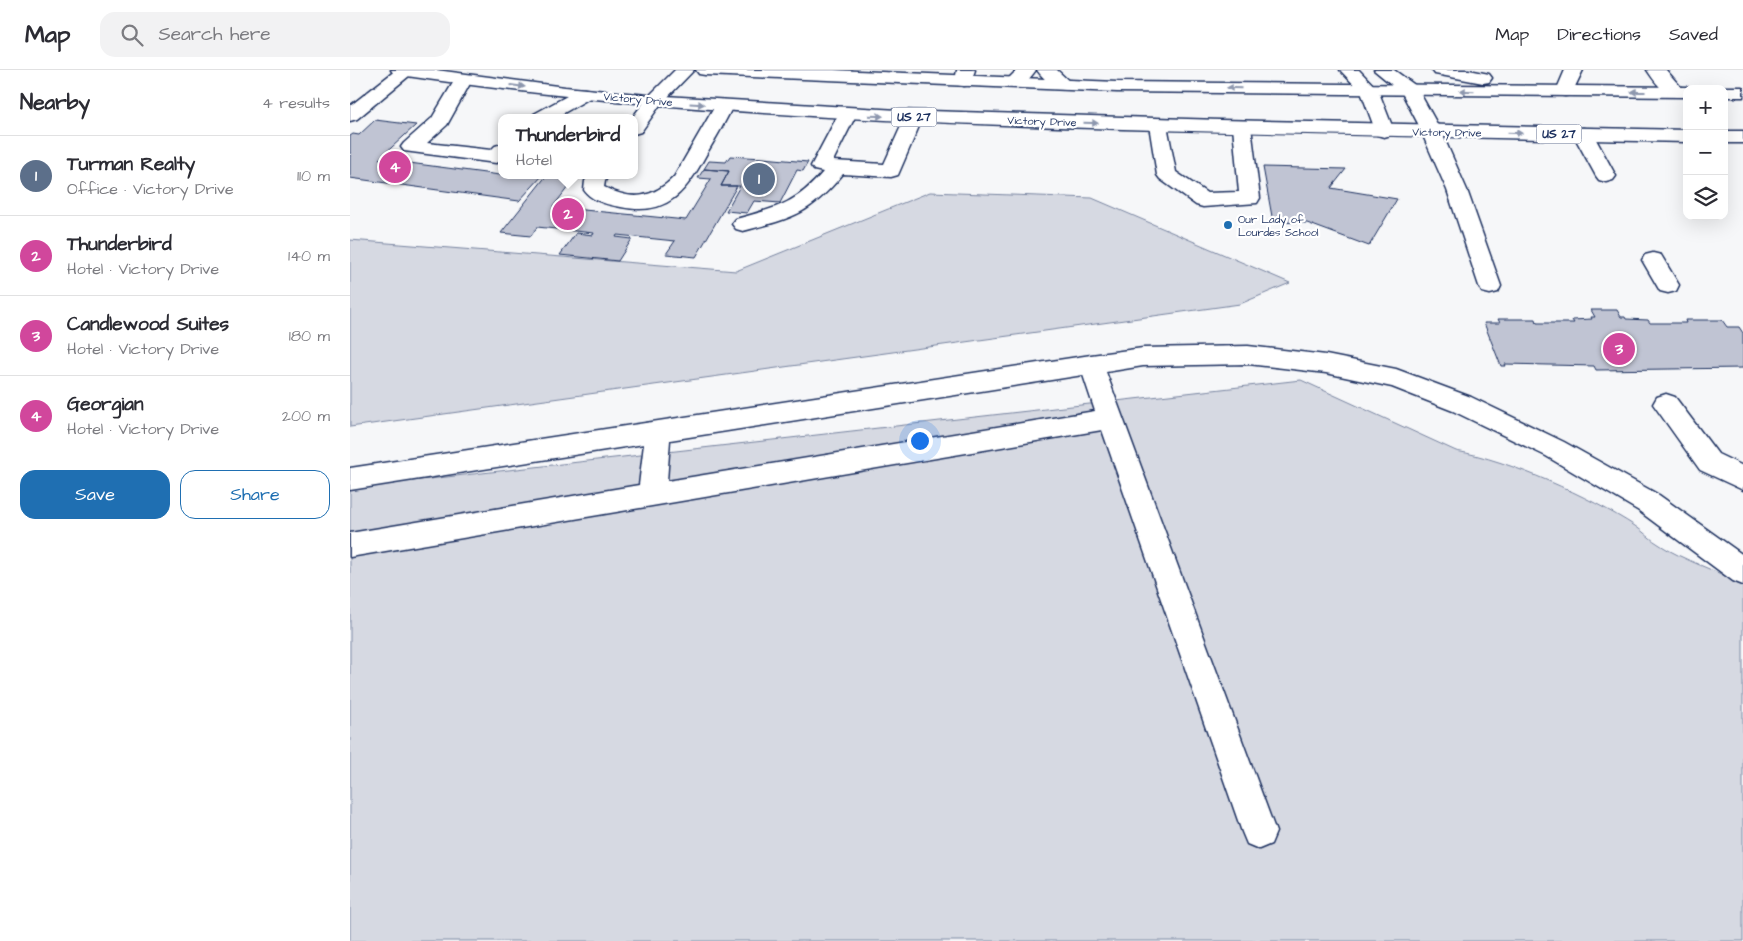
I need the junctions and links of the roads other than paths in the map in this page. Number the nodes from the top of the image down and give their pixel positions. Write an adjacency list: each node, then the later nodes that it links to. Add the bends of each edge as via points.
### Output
1 (403, 70): 15 (main road, Victory Drive / US 27); 30 (main road)
2 (685, 70): 26 (main road)
3 (705, 70): 12 (main road)
4 (1027, 70): 16 (main road)
5 (1046, 70): 17 (main road)
6 (1298, 70): 18 (main road, via 1291,77)
7 (1350, 70): 19 (main road)
8 (1383, 70): 20 (main road)
9 (1441, 70): 21 (main road)
10 (1574, 70): 21 (main road)
11 (1656, 70): 22 (main road)
12 (771, 72): 13 (main road)
13 (863, 73): 14 (main road)
14 (965, 76): 16 (main road)
15 (463, 80): 25 (main road, Victory Drive / US 27, one-way to 25); 41 (main road, via 440,121 411,146 496,157)
16 (1013, 83): 17 (main road)
17 (1064, 85): 18 (main road, one-way to 17)
18 (1264, 89): 19 (main road)
19 (1369, 90): 20 (main road); 35 (main road)
20 (1410, 90): 21 (main road, one-way to 20); 36 (main road)
21 (1558, 91): 22 (main road, one-way to 21)
22 (1681, 92)
23 (1728, 92): 24 (main road)
24 (1743, 92)
25 (584, 94): 26 (main road, Victory Drive / US 27); 28 (main road)
26 (654, 101): 27 (main road, Victory Drive / US 27, one-way to 27); 32 (main road)
27 (724, 106): 29 (main road, Victory Drive / US 27); 44 (main road, via 675,190 655,200 627,204 594,190)
28 (548, 114)
29 (847, 114): 31 (main road, Victory Drive / US 27, one-way to 31); 42 (main road, via 821,166)
30 (350, 115)
31 (914, 117): 33 (main road, Victory Drive / US 27, one-way to 33); 42 (main road, via 891,171)
32 (638, 123)
33 (1158, 125): 34 (main road, Victory Drive / US 27); 34 (main road, via 1167,175 1203,200 1250,198)
34 (1242, 127): 35 (main road, Victory Drive / US 27)
35 (1384, 131): 36 (main road, Victory Drive / US 27)
36 (1431, 131): 37 (main road, Victory Drive / US 27, one-way to 37); 48 (main road, via 1457,190)
37 (1583, 134): 38 (main road, Victory Drive / US 27); 43 (main road)
38 (1683, 136)
39 (1728, 137): 40 (main road)
40 (1743, 138)
41 (498, 155)
42 (838, 167): 45 (main road, via 802,203)
43 (1606, 176)
44 (596, 179)
45 (743, 224)
46 (1653, 260): 47 (main road)
47 (1668, 285)
48 (1490, 286)
49 (1091, 364): 51 (main road); 52 (main road); 57 (main road, via 1143,356 1248,355 1326,364 1396,378 1462,404 1555,449 1648,503)
50 (1666, 404): 54 (main road, via 1709,462)
51 (1111, 418): 55 (main road); 58 (main road)
52 (658, 431): 53 (main road); 55 (main road)
53 (350, 479)
54 (1743, 479)
55 (652, 495): 56 (main road)
56 (350, 545)
57 (1743, 572)
58 (1259, 832)

